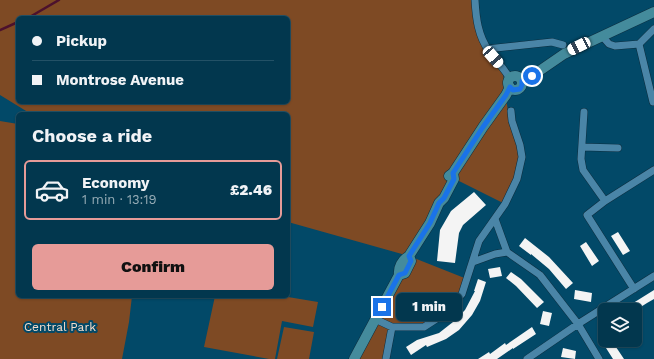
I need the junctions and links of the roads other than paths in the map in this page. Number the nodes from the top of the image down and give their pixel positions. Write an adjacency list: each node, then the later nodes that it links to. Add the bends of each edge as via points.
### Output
1 (475, 0): 7 (street, via 480,34)
2 (654, 12): 4 (street)
3 (654, 29): 5 (street)
4 (602, 36): 5 (street, via 609,44 615,46); 8 (street, via 564,54 522,81 517,77)
5 (639, 44): 9 (street)
6 (563, 45): 7 (street, via 552,42)
7 (487, 49): 8 (street)
8 (509, 91): 21 (street, via 448,177 438,196 439,203 430,223 409,256 411,261 405,273 399,275)
9 (653, 102)
10 (511, 111): 16 (street, via 522,157 517,179)
11 (584, 112): 12 (street)
12 (582, 147): 13 (street); 15 (street, via 583,170)
13 (618, 148)
14 (654, 170): 15 (street)
15 (604, 201): 20 (street, via 587,215)
16 (495, 219): 17 (street); 18 (street, via 480,241)
17 (507, 252): 18 (street); 22 (street, via 540,276)
18 (473, 262): 23 (street, via 462,294 444,314 424,327)
19 (654, 276): 20 (street)
20 (634, 289): 22 (street)
21 (375, 319): 23 (street); 24 (street)
22 (578, 324): 26 (street); 27 (street)
23 (392, 327): 25 (street)
24 (354, 359)
25 (386, 359)
26 (528, 359)
27 (599, 359)

